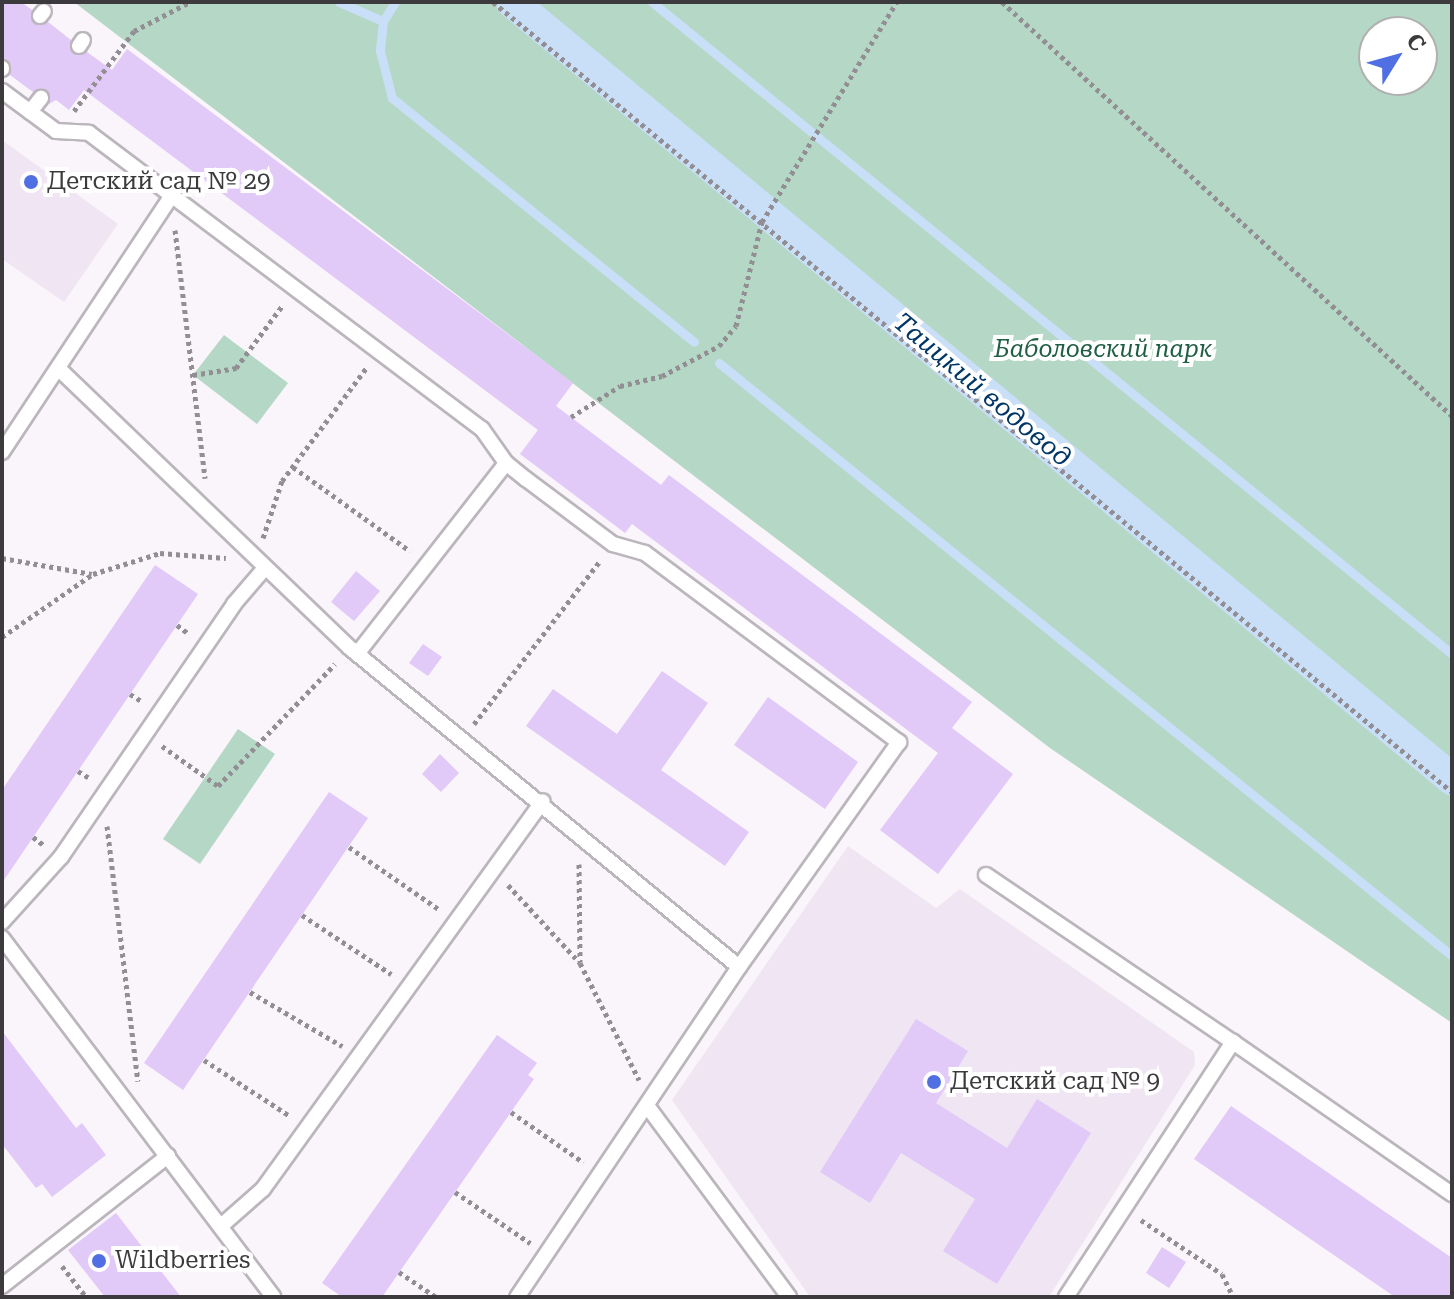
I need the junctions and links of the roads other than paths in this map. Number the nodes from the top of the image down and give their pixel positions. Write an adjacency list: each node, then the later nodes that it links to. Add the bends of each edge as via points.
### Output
1 (2, 91): 3 (lane)
2 (41, 98): 3 (lane)
3 (30, 112): 4 (lane, via 56,131 89,133)
4 (171, 197): 5 (lane); 7 (lane, via 482,429)
5 (59, 369): 6 (lane); 10 (lane)
6 (2, 452)
7 (506, 463): 9 (lane); 11 (lane)
8 (535, 465): 9 (lane)
9 (526, 479): 16 (lane, via 613,544 645,553 899,742)
10 (260, 565): 11 (lane); 14 (lane, via 61,857)
11 (352, 653): 12 (lane)
12 (543, 801): 16 (lane); 21 (lane, via 263,1189)
13 (986, 875): 17 (lane)
14 (2, 922)
15 (2, 938): 19 (lane)
16 (739, 967): 18 (lane)
17 (1233, 1042): 20 (lane); 26 (lane)
18 (648, 1107): 24 (lane); 25 (lane)
19 (168, 1156): 21 (lane); 22 (lane)
20 (1452, 1194)
21 (221, 1226): 23 (lane)
22 (2, 1286)
23 (274, 1297)
24 (517, 1297)
25 (789, 1297)
26 (1066, 1297)

